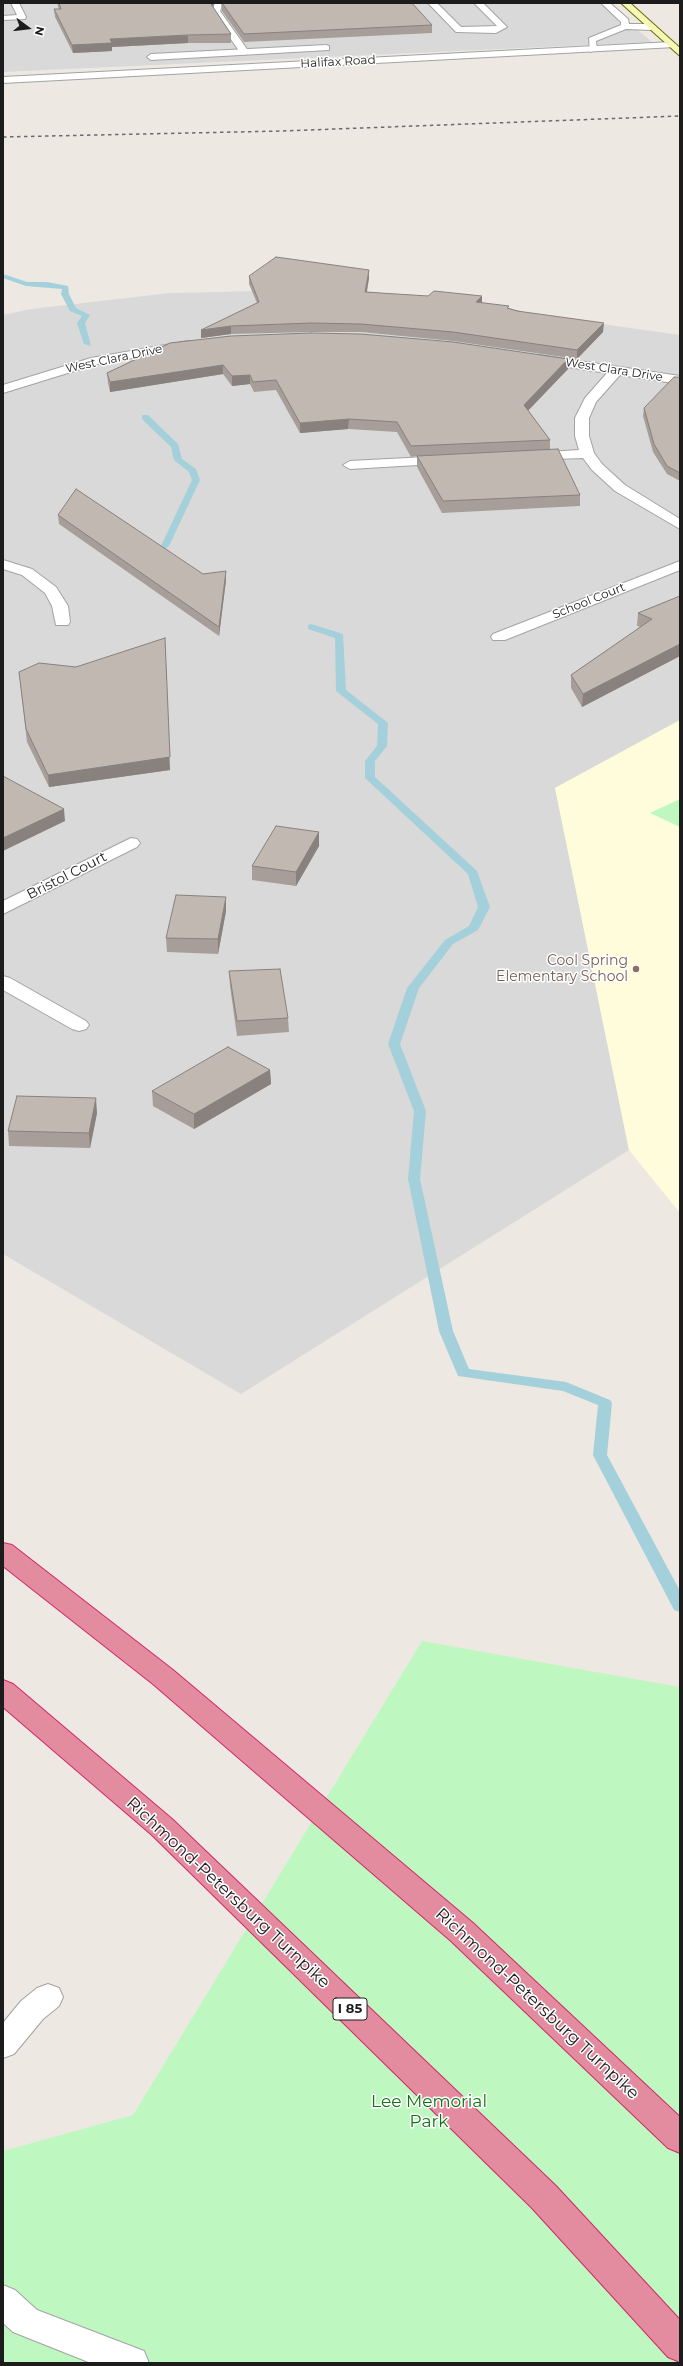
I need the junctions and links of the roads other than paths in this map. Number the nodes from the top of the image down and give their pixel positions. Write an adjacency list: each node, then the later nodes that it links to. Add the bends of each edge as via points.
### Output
1 (15, 3): 7 (lane, via 22,17)
2 (220, 3): 13 (street, via 216,11)
3 (432, 3): 4 (lane, via 459,30 496,30 503,27)
4 (478, 3)
5 (605, 3): 8 (lane, via 624,22)
6 (625, 3): 9 (main road)
7 (3, 18)
8 (624, 26): 9 (lane); 12 (lane, via 592,40)
9 (652, 27): 10 (main road)
10 (672, 45): 12 (street, Halifax Road); 14 (main road)
11 (326, 48): 13 (lane)
12 (593, 50): 16 (street, Halifax Road)
13 (244, 52): 15 (lane)
14 (680, 53)
15 (151, 57)
16 (3, 80)
17 (203, 343): 21 (street, West Clara Drive, via 134,352)
18 (523, 357): 19 (street, West Clara Drive)
19 (616, 371): 20 (street, West Clara Drive); 22 (street, via 590,401 582,418 582,436)
20 (680, 380)
21 (3, 389)
22 (588, 454): 23 (street); 26 (street, via 596,466 620,488)
23 (516, 457)
24 (461, 460): 25 (street)
25 (350, 464)
26 (680, 525)
27 (3, 564): 29 (street, via 27,572 51,590 60,606)
28 (680, 565): 30 (street, School Court)
29 (62, 622)
30 (499, 637)
31 (131, 843): 32 (street, Bristol Court)
32 (3, 908)
33 (3, 982): 34 (street)
34 (79, 1024)
35 (3, 1552): 39 (highway, Richmond-Petersburg Turnpike, via 163,1677 462,1932)
36 (3, 1691): 41 (highway, Richmond-Petersburg Turnpike / I 85, via 162,1827 544,2197)
37 (48, 1997): 38 (lane, via 32,2010)
38 (3, 2045)
39 (680, 2138)
40 (3, 2301): 42 (lane, via 25,2321)
41 (680, 2345)
42 (132, 2363)

